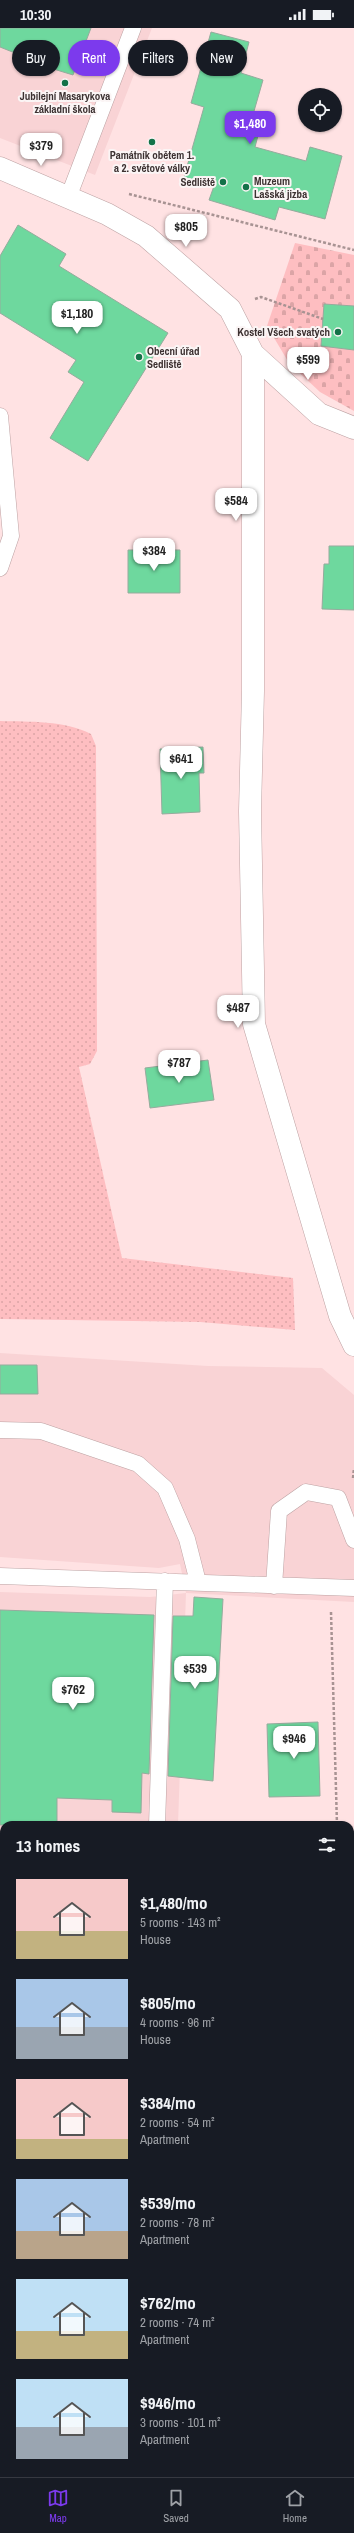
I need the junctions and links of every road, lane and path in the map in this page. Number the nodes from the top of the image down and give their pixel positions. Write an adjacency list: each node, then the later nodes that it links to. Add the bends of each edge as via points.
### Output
1 (133, 28): 4 (lane)
2 (0, 168): 4 (street)
3 (127, 193): 5 (path)
4 (68, 198): 6 (street, via 107,214 146,236)
5 (354, 250)
6 (230, 309): 7 (path, via 261,297); 8 (street)
7 (323, 319)
8 (253, 354): 10 (street, via 319,414); 12 (street, via 253,690 250,811 254,1024 340,1316)
9 (0, 416): 11 (lane, via 11,536)
10 (354, 428)
11 (0, 568)
12 (354, 1345)
13 (0, 1430): 17 (lane, via 41,1431 138,1464 165,1488 187,1539)
14 (354, 1540): 18 (lane, via 338,1498 306,1492 279,1511)
15 (0, 1576): 16 (lane)
16 (165, 1581): 17 (lane); 21 (lane)
17 (198, 1582): 18 (lane)
18 (274, 1586): 19 (lane)
19 (330, 1587): 20 (lane); 22 (path)
20 (354, 1587)
21 (156, 1821)
22 (337, 1821)

